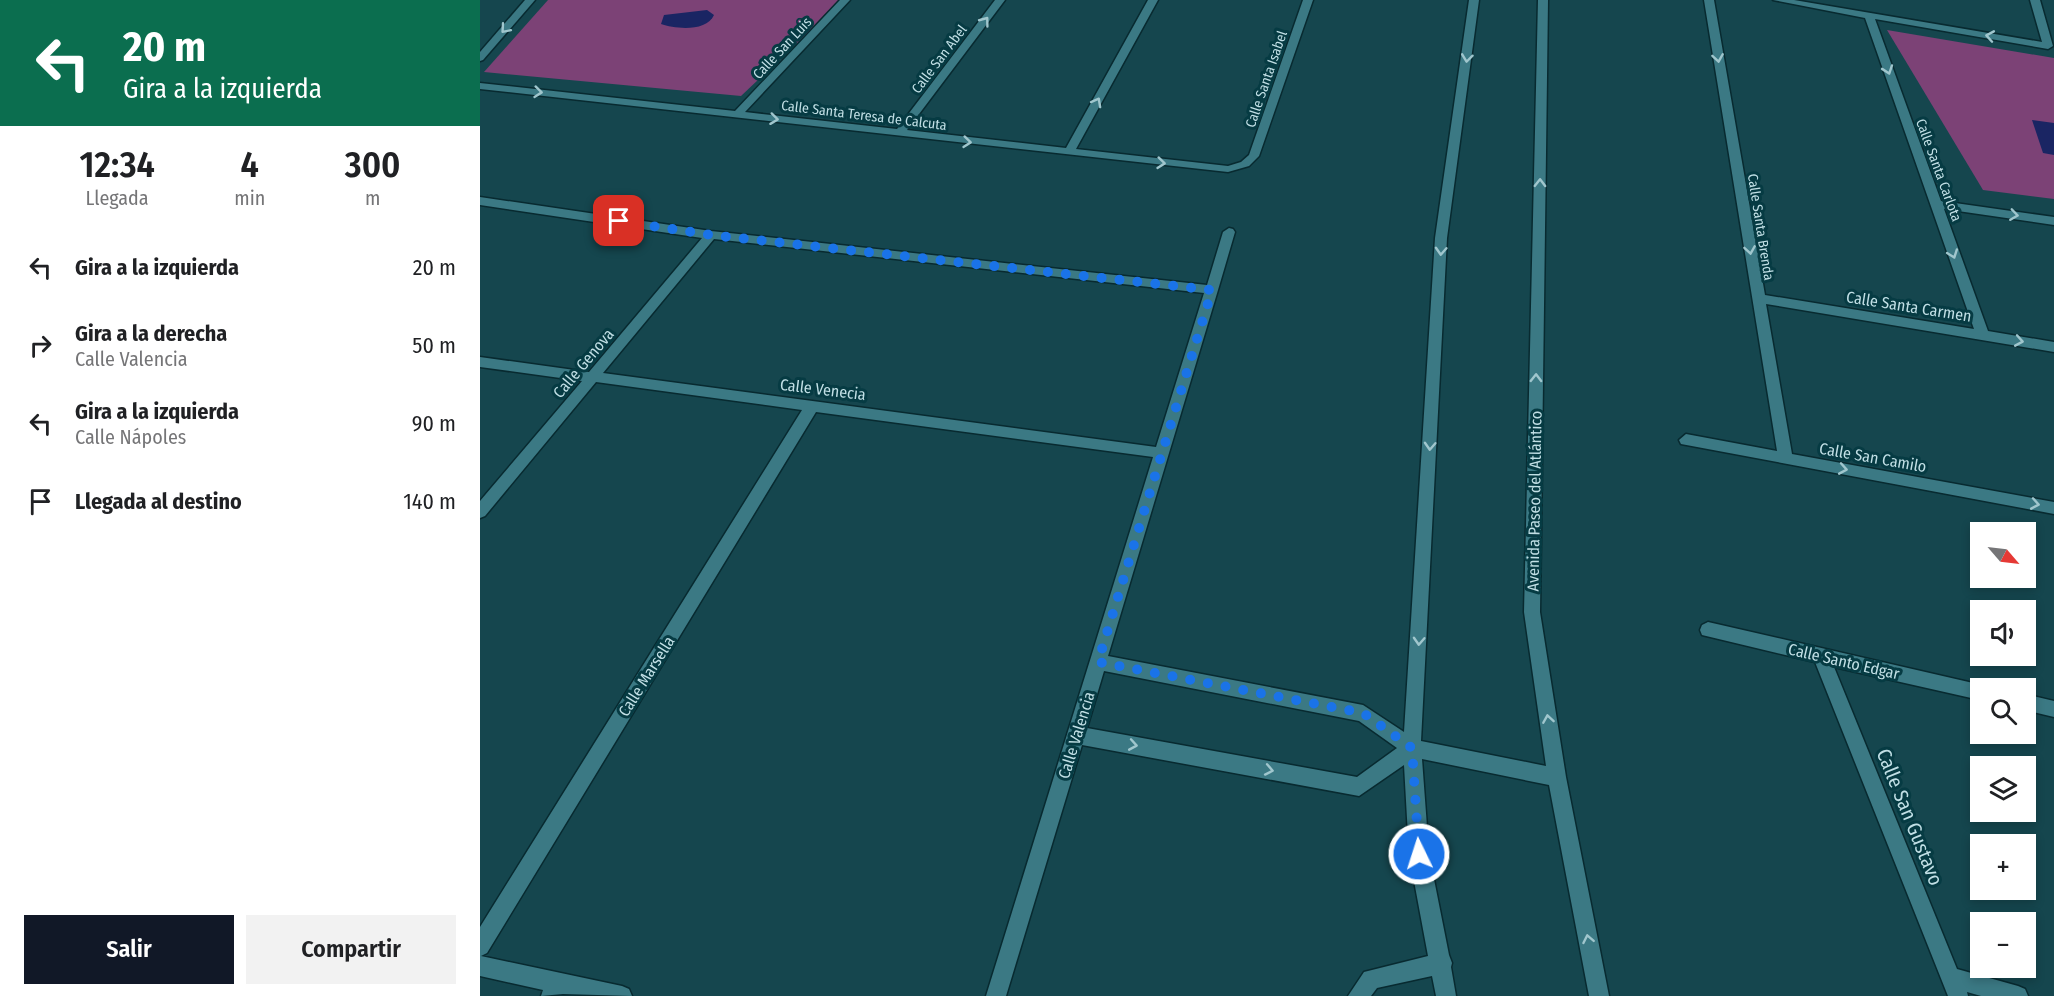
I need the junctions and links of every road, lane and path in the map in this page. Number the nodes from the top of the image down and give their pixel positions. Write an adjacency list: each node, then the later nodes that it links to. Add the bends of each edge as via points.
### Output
1 (530, 0): 12 (street, one-way to 12)
2 (845, 0): 14 (street, Calle San Luis)
3 (1000, 0): 15 (street, Calle San Abel, one-way to 3)
4 (1153, 0): 16 (street, one-way to 4)
5 (1308, 0): 17 (street, Calle Santa Isabel, via 1254,156)
6 (1474, 0): 42 (street, one-way to 42, via 1441,238)
7 (1543, 0): 43 (street, Avenida Paseo del Atlántico, one-way to 7, via 1538,661 1532,594)
8 (1709, 0): 24 (street, Calle Santa Brenda, one-way to 24)
9 (1778, 0): 11 (street)
10 (2035, 0): 11 (street, one-way to 11, via 2048,46)
11 (1869, 15): 19 (street, Calle Santa Carlota, one-way to 19)
12 (480, 58)
13 (480, 86): 14 (street, Calle Santa Teresa de Calcuta, one-way to 14)
14 (737, 115): 15 (street, Calle Santa Teresa de Calcuta, one-way to 15)
15 (899, 134): 16 (street, Calle Santa Teresa de Calcuta, one-way to 16)
16 (1068, 153): 17 (street, Calle Santa Teresa de Calcuta, one-way to 17, via 1215,169)
17 (1245, 164)
18 (480, 201): 22 (street)
19 (1935, 204): 20 (street, one-way to 20); 25 (street, Calle Santa Carlota, one-way to 25)
20 (2054, 221)
21 (1229, 232): 23 (street, Calle Valencia)
22 (711, 235): 23 (street); 28 (street, Calle Genova)
23 (1212, 290): 31 (street, Calle Valencia)
24 (1758, 298): 25 (street, Calle Santa Carmen); 32 (street, Calle Santa Brenda)
25 (1983, 335): 26 (street, Calle Santa Carmen, one-way to 26)
26 (2054, 347)
27 (480, 362): 28 (street, Calle Venecia)
28 (591, 379): 29 (street, Calle Venecia); 34 (street, Calle Genova)
29 (812, 406): 31 (street, Calle Venecia); 44 (street, Calle Marsella)
30 (1686, 440): 32 (street, Calle San Camilo)
31 (1162, 453): 37 (street, Calle Valencia)
32 (1786, 459): 33 (street, Calle San Camilo, one-way to 33)
33 (2054, 508)
34 (480, 512)
35 (1708, 630): 36 (street, Calle Santo Edgar)
36 (1821, 655): 38 (street, Calle Santo Edgar); 47 (street, Calle San Gustavo)
37 (1098, 662): 41 (street, Calle Valencia); 42 (street, via 1363,713)
38 (1970, 690)
39 (2036, 705): 40 (street)
40 (2054, 709)
41 (1076, 735): 42 (street, one-way to 42, via 1359,787); 50 (street, Calle Valencia)
42 (1412, 748): 43 (street); 45 (street, via 1419,854)
43 (1557, 777): 53 (street, Avenida Paseo del Atlántico, one-way to 43)
44 (480, 946)
45 (1442, 963): 51 (street, via 1371,980); 52 (street)
46 (480, 966): 48 (street)
47 (1954, 987): 54 (street)
48 (555, 989): 49 (street)
49 (622, 996)
50 (996, 996)
51 (1358, 996)
52 (1446, 996)
53 (1599, 996)
54 (2018, 996)

